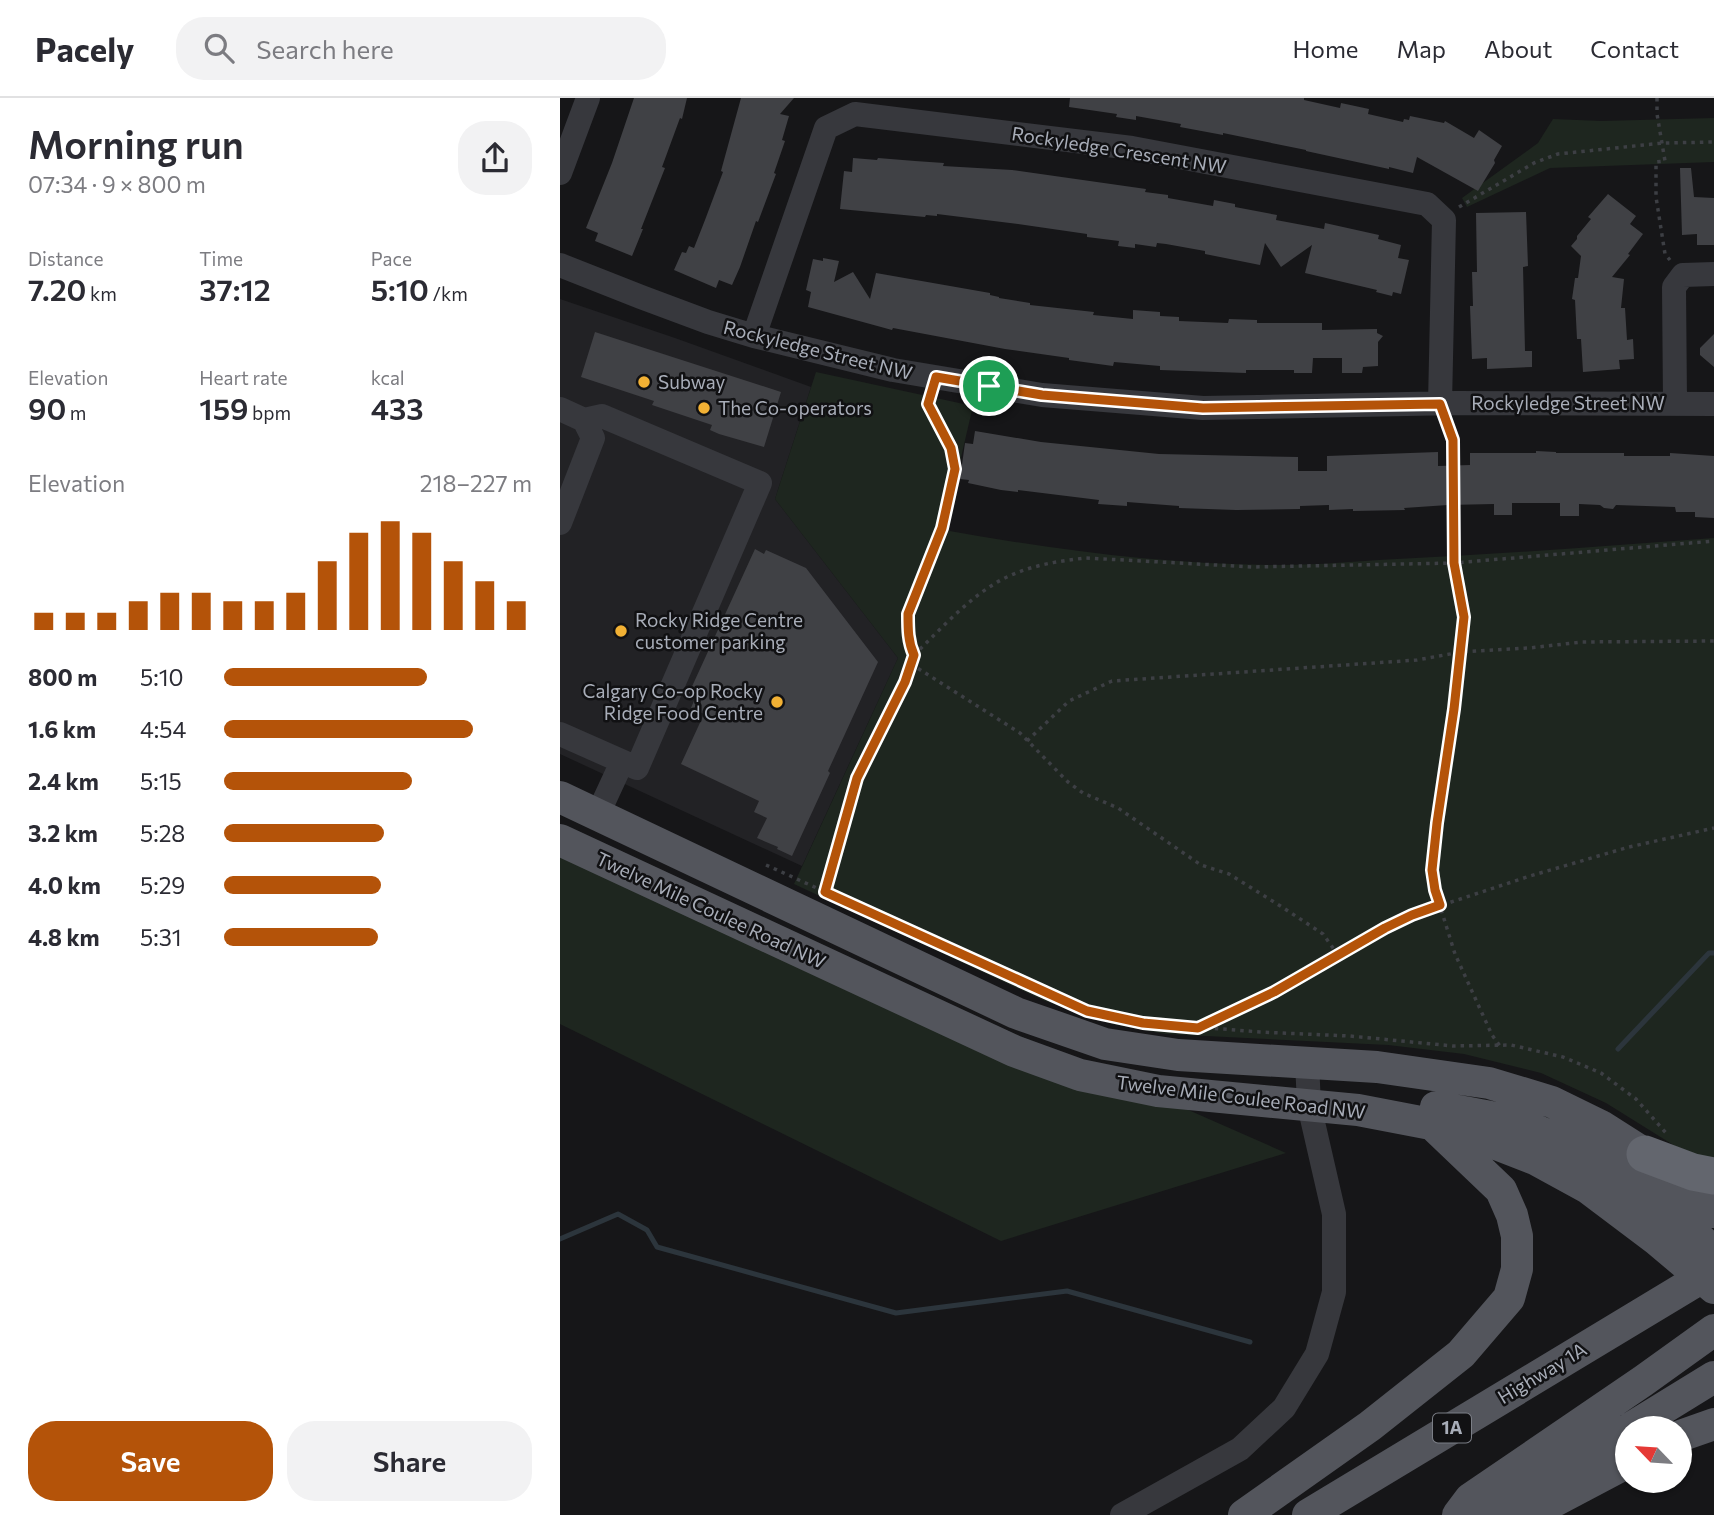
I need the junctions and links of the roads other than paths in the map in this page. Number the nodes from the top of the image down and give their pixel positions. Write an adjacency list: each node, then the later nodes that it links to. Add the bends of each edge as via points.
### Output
1 (588, 98): 2 (street)
2 (560, 173)
3 (560, 265): 5 (street, Rockyledge Street NW)
4 (1714, 274): 6 (street, via 1683,275 1674,287)
5 (754, 336): 7 (street, Rockyledge Street NW, via 893,370 1042,395 1203,408); 7 (street, Rockyledge Crescent NW, via 827,128 855,114 1132,148 1427,204 1444,220)
6 (1675, 402): 7 (street, Rockyledge Street NW); 8 (street, Rockyledge Street NW)
7 (1440, 404)
8 (1714, 404)
9 (560, 409): 10 (street)
10 (584, 420): 11 (street, via 593,438); 13 (street, via 602,416 760,483 637,768)
11 (560, 523)
12 (560, 734): 13 (street)
13 (622, 762): 15 (street)
14 (560, 797): 15 (main road, Twelve Mile Coulee Road NW)
15 (597, 816): 17 (main road, Twelve Mile Coulee Road NW, via 1016,1013 1105,1044 1178,1055)
16 (560, 840): 18 (main road, Twelve Mile Coulee Road NW, via 1014,1051 1080,1076 1158,1091)
17 (1307, 1062): 18 (street); 21 (main road, Twelve Mile Coulee Road NW, via 1489,1083 1552,1102)
18 (1309, 1105): 19 (main road, Twelve Mile Coulee Road NW); 32 (street, via 1334,1214 1334,1292 1317,1354 1284,1408 1240,1449)
19 (1358, 1110): 20 (main road, Twelve Mile Coulee Road NW); 24 (main road, via 1413,1103 1482,1115 1563,1142 1651,1197 1706,1244)
20 (1431, 1124): 24 (main road, Twelve Mile Coulee Road NW, via 1535,1159 1588,1188); 33 (main road, via 1502,1190 1517,1236 1517,1269 1509,1298 1461,1354 1370,1426)
21 (1644, 1154): 22 (highway); 23 (main road, Twelve Mile Coulee Road NW)
22 (1714, 1176)
23 (1714, 1212)
24 (1712, 1274): 34 (main road, Highway 1A / 1A)
25 (1714, 1330): 35 (main road, via 1471,1499)
26 (1705, 1383): 27 (main road)
27 (1650, 1416)
28 (1714, 1424): 29 (main road)
29 (1692, 1432)
30 (1615, 1437): 36 (main road)
31 (1615, 1469): 37 (main road)
32 (1122, 1515)
33 (1244, 1515)
34 (1308, 1515)
35 (1458, 1515)
36 (1486, 1515)
37 (1528, 1515)

